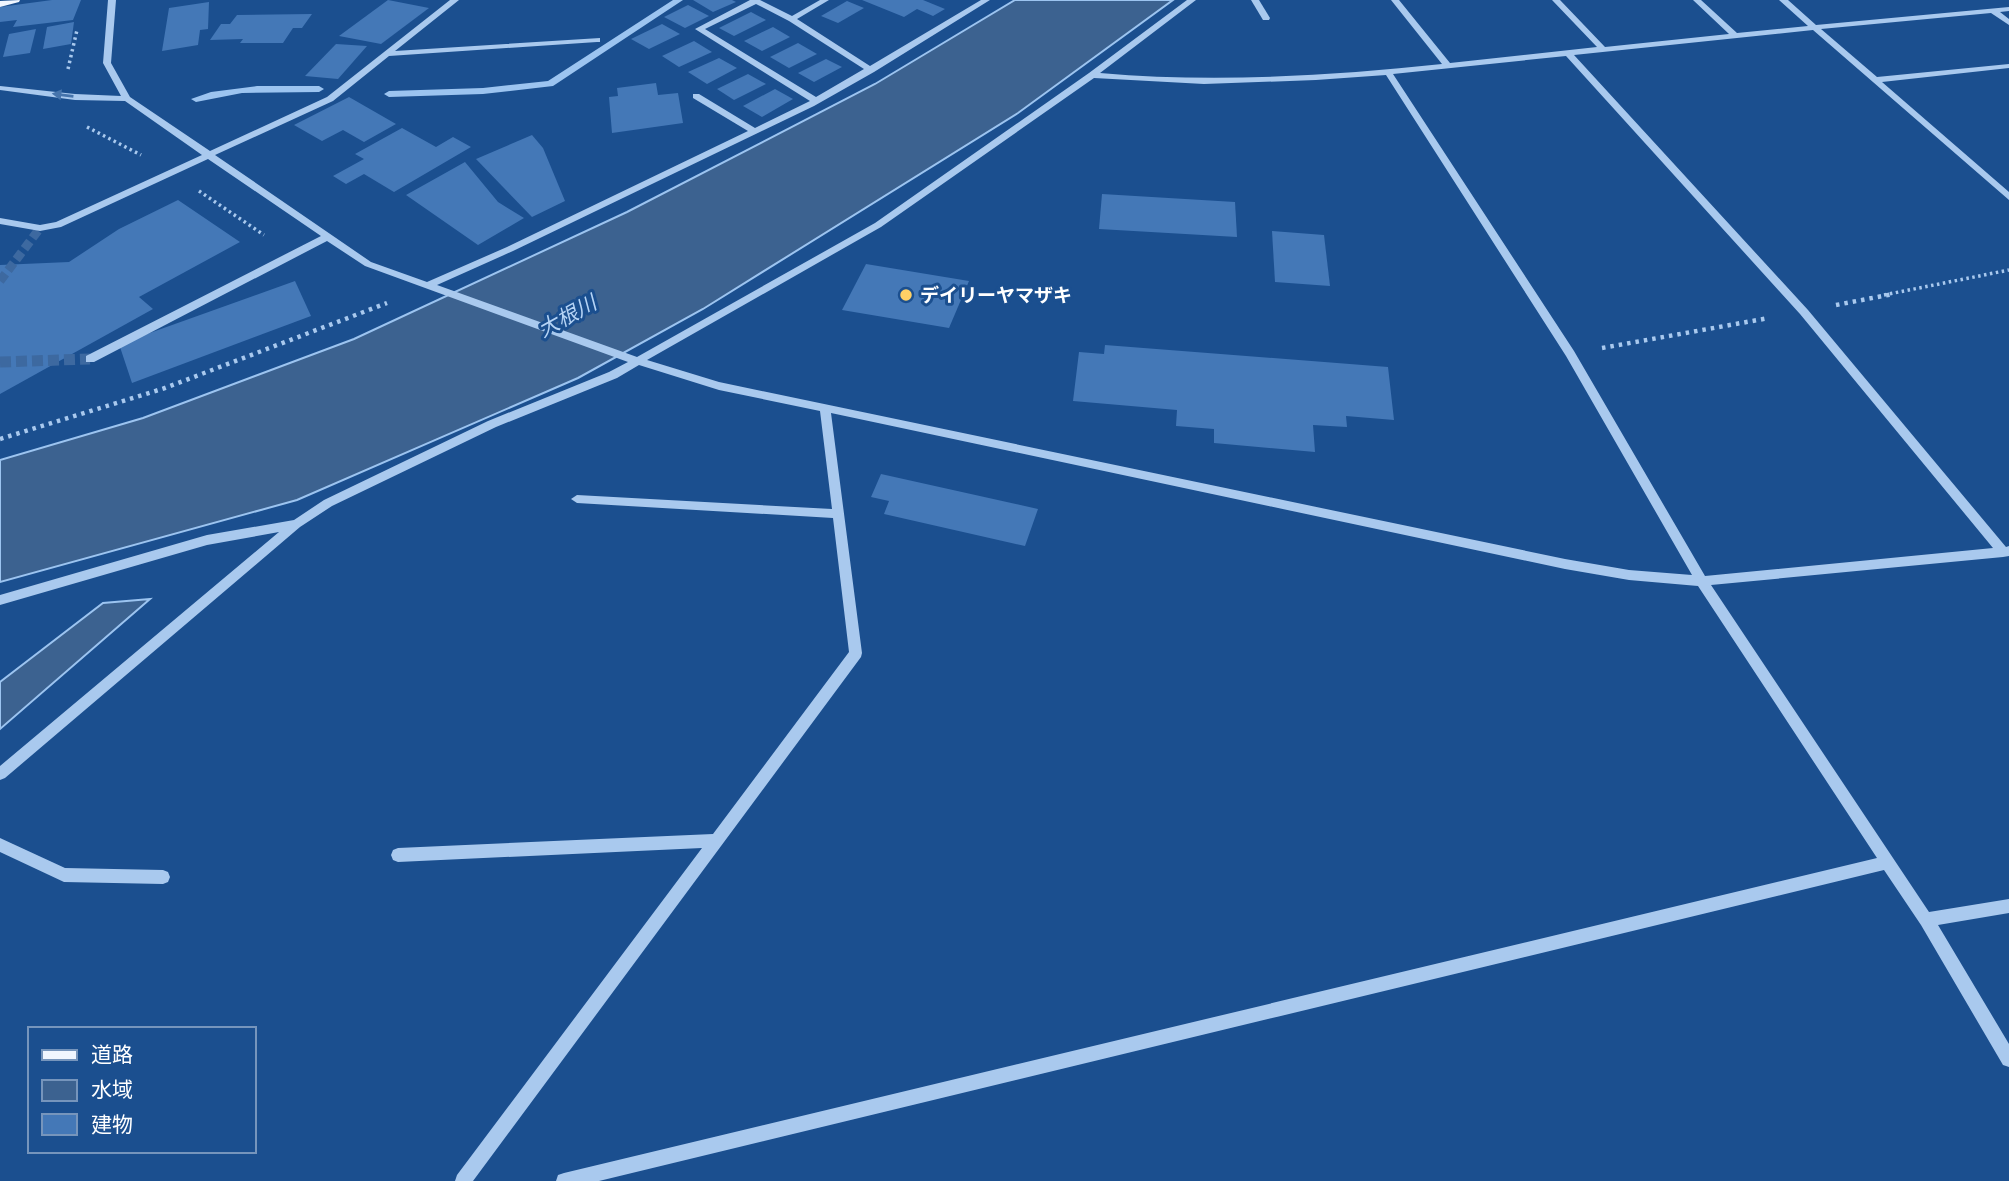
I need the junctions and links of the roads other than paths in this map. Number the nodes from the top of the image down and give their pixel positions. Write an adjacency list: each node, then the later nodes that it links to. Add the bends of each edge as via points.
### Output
1 (15, 0): 13 (main road)
2 (112, 0): 33 (street, via 107,63)
3 (455, 0): 24 (street)
4 (754, 0): 17 (street); 34 (street, via 699,29)
5 (825, 0): 17 (street)
6 (986, 0): 27 (street)
7 (1192, 0): 29 (street)
8 (1255, 0): 16 (street)
9 (1395, 0): 25 (street)
10 (1556, 0): 22 (street)
11 (1697, 0): 20 (street)
12 (1783, 0): 19 (street)
13 (0, 4)
14 (2009, 9): 15 (street)
15 (1992, 10): 18 (street); 19 (street)
16 (1266, 18)
17 (792, 19): 27 (street)
18 (2009, 23)
19 (1814, 26): 20 (street); 30 (street)
20 (1734, 34): 22 (street)
21 (597, 40): 24 (street)
22 (1603, 49): 23 (street)
23 (1569, 53): 25 (street); 47 (street, via 1804,312)
24 (389, 54): 36 (street, via 330,99)
25 (1448, 66): 28 (street)
26 (2009, 66): 30 (street)
27 (871, 70): 34 (street)
28 (1388, 72): 29 (street, via 1214,82); 48 (street, via 1570,354)
29 (1092, 75): 42 (street, via 878,225)
30 (1876, 80): 37 (street)
31 (0, 88): 33 (street, one-way to 31)
32 (696, 96): 35 (street)
33 (127, 99): 36 (street)
34 (816, 101): 35 (street)
35 (754, 131): 40 (street)
36 (208, 156): 38 (street, via 58,225 40,228); 39 (street)
37 (2009, 197)
38 (2, 222)
39 (327, 237): 40 (street, via 368,264); 41 (street)
40 (426, 286): 42 (street)
41 (90, 359)
42 (631, 359): 43 (street, via 719,386); 46 (street, via 613,375 492,424 328,503)
43 (825, 410): 45 (street); 48 (street, via 1565,564)
44 (577, 499): 45 (street)
45 (839, 514): 51 (street, via 856,653)
46 (296, 524): 49 (street, via 207,540); 50 (street)
47 (2006, 552): 48 (street)
48 (1702, 581): 54 (street)
49 (0, 600)
50 (0, 774)
51 (716, 841): 53 (street); 59 (street)
52 (0, 845): 55 (street, via 64,875)
53 (398, 855)
54 (1888, 862): 57 (street); 60 (street)
55 (163, 877)
56 (2009, 906): 57 (street)
57 (1926, 920): 58 (street)
58 (2009, 1059)
59 (463, 1181)
60 (564, 1181)

